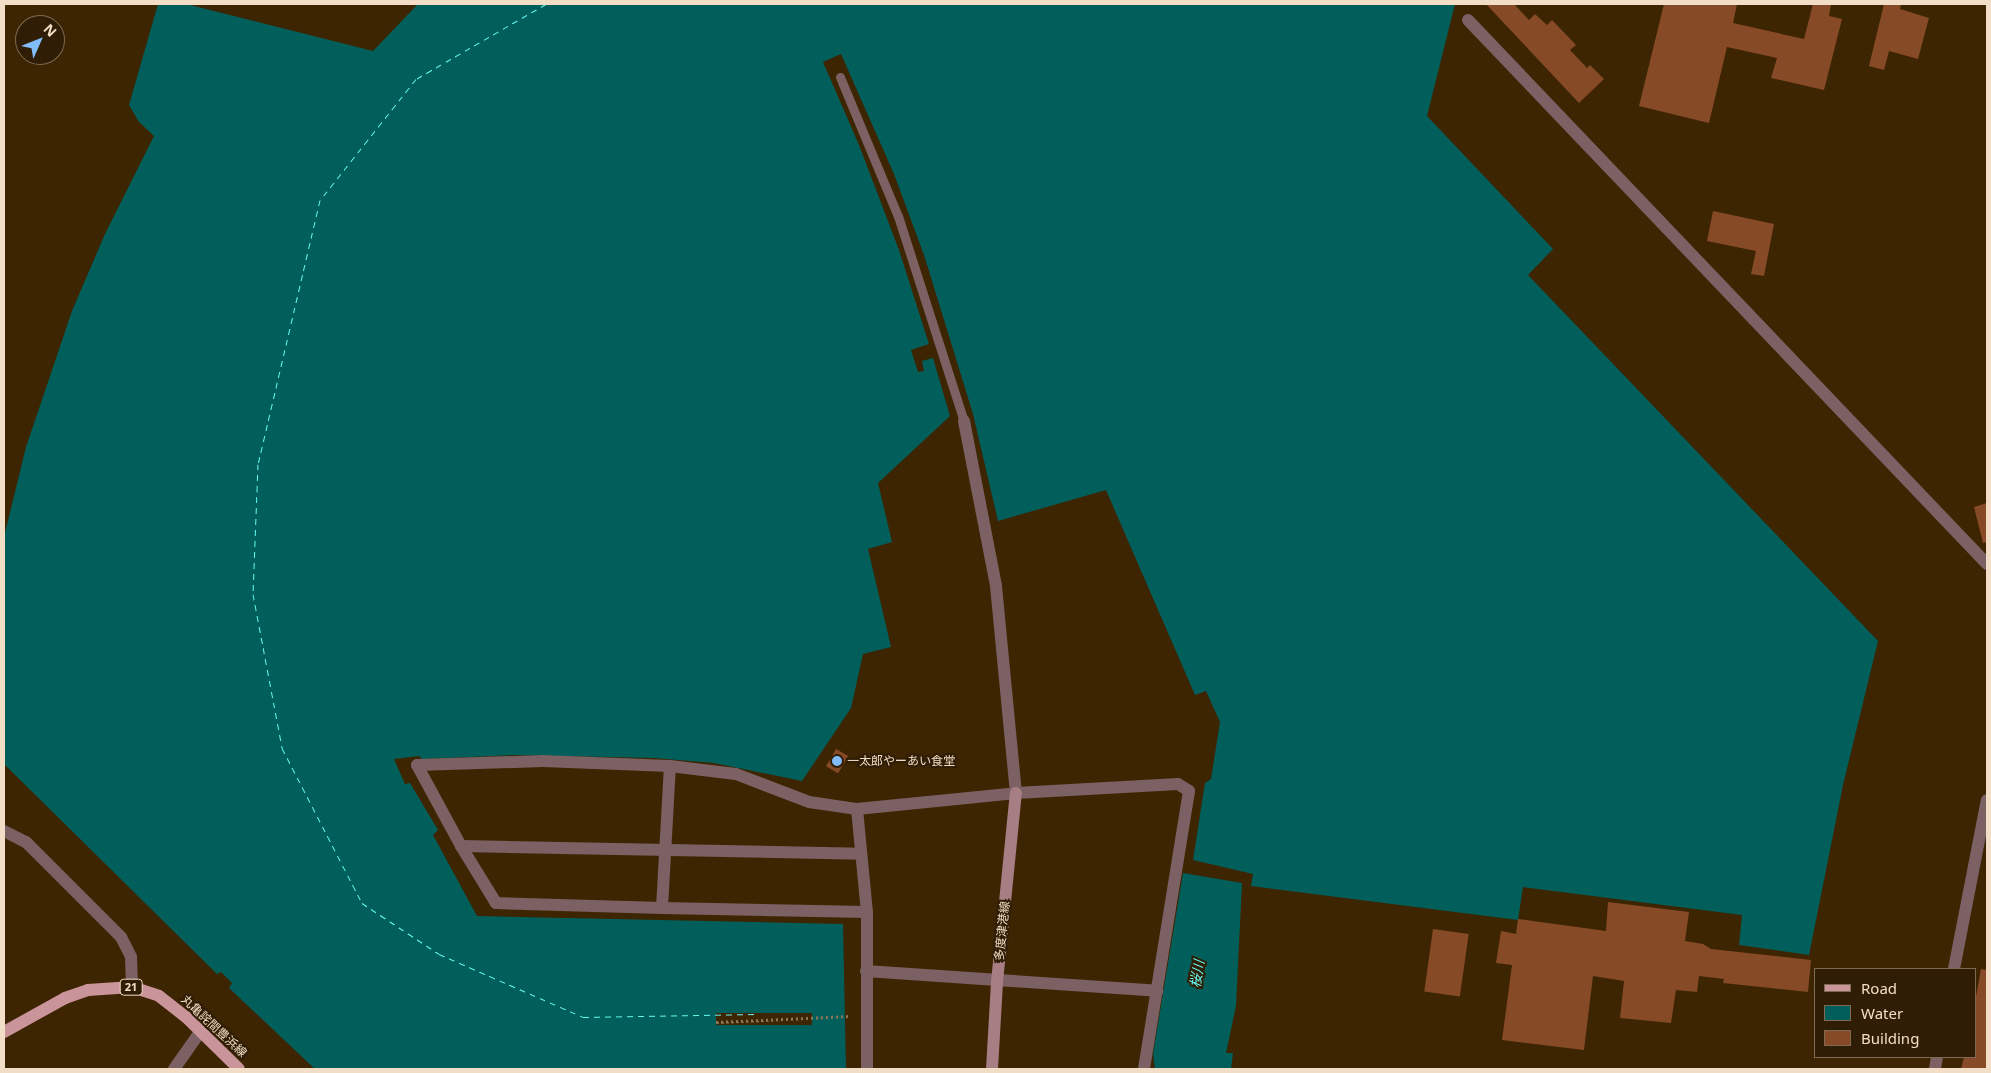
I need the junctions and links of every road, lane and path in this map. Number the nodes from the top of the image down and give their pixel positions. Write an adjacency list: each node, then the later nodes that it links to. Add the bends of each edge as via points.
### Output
1 (1468, 20): 4 (street)
2 (840, 77): 3 (lane, via 898,216)
3 (964, 421): 6 (street, via 996,586)
4 (1987, 564)
5 (670, 766): 8 (street, via 736,774 810,802); 10 (street, via 543,761 417,765); 11 (street)
6 (1016, 793): 8 (street); 17 (main road, 多度津港線); 19 (street, via 1178,784 1189,791)
7 (1987, 800): 15 (street)
8 (857, 810): 12 (street)
9 (4, 831): 18 (street, via 26,842 121,937 131,957)
10 (461, 846): 11 (street); 13 (street, via 496,903)
11 (666, 850): 12 (street); 13 (street)
12 (861, 854): 14 (street)
13 (662, 908): 14 (street)
14 (867, 912): 16 (street)
15 (1954, 968)
16 (866, 970): 17 (street); 26 (street)
17 (997, 982): 19 (street); 27 (main road, 多度津港線)
18 (132, 987): 22 (main road, 丸亀詫間豊浜線 / 21, via 88,990 65,998); 23 (main road, 丸亀詫間豊浜線 / 21, via 159,996)
19 (1157, 992): 28 (street)
20 (851, 1016): 21 (path)
21 (716, 1022)
22 (4, 1032)
23 (200, 1032): 24 (street); 25 (main road, 丸亀詫間豊浜線 / 21)
24 (174, 1069)
25 (239, 1069)
26 (867, 1069)
27 (992, 1069)
28 (1144, 1069)

